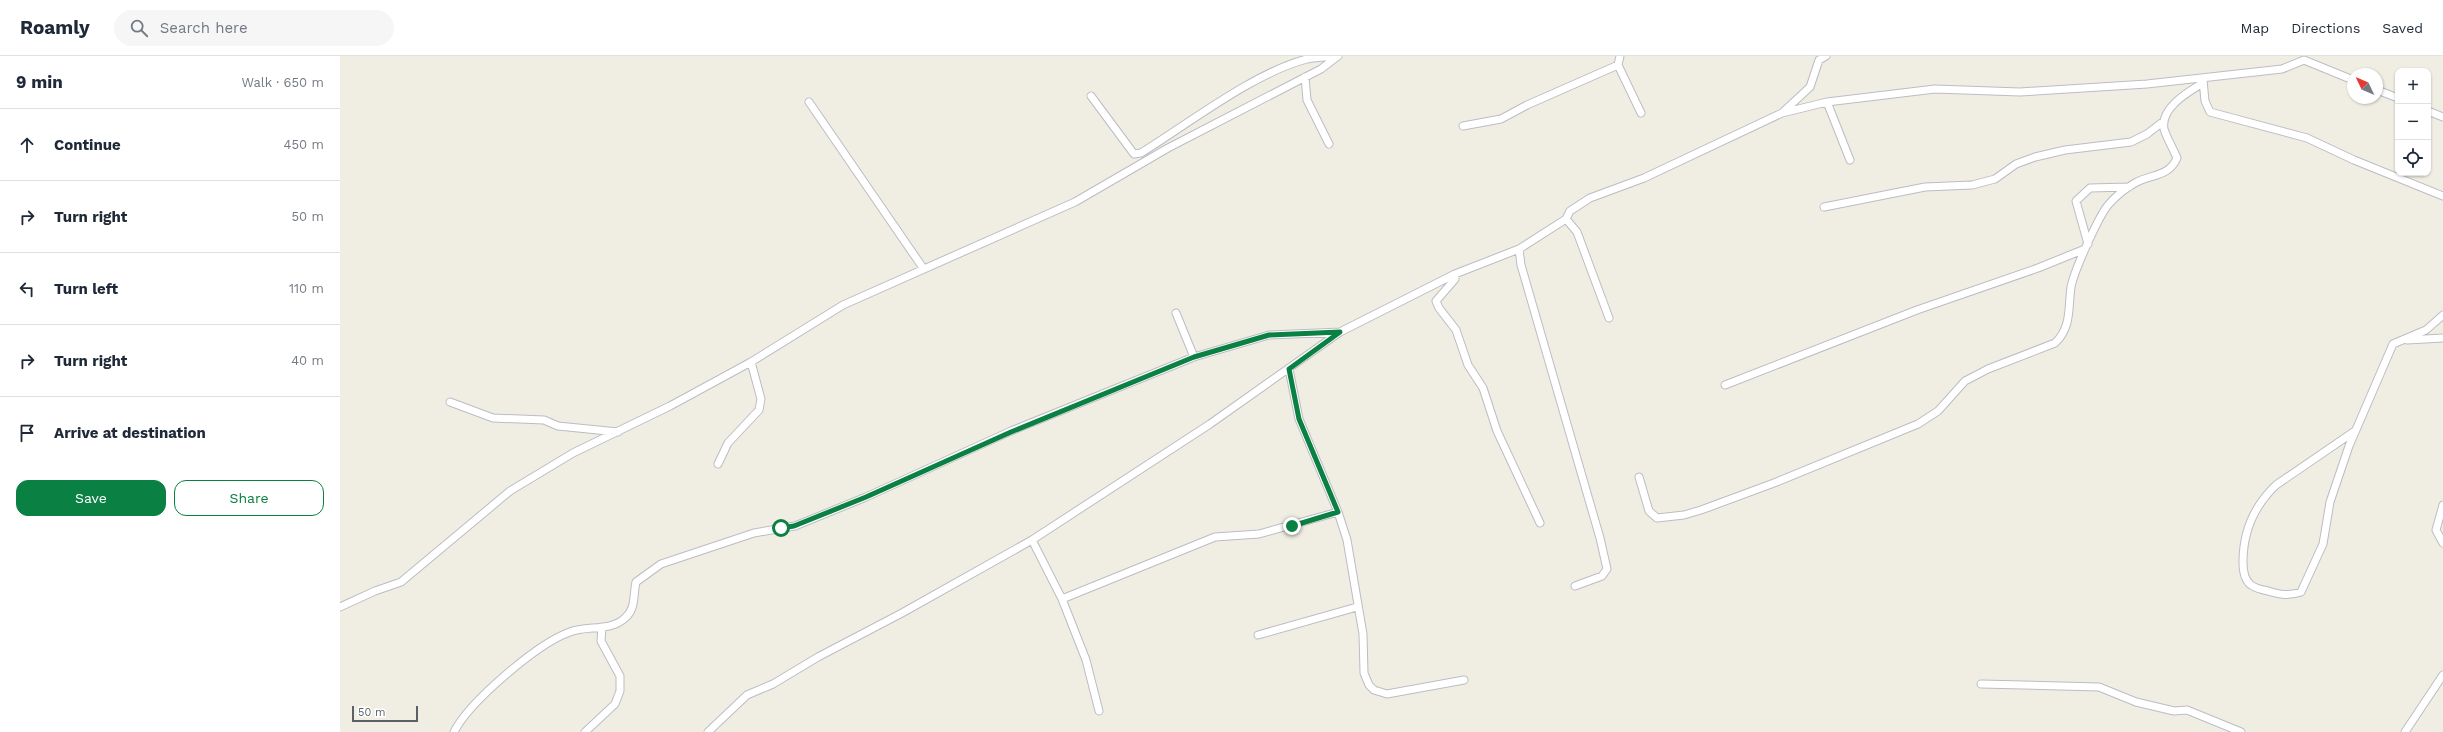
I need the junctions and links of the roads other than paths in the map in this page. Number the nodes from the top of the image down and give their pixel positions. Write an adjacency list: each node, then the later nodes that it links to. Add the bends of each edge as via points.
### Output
1 (1338, 56): 6 (street); 20 (street, via 1307,59 1272,73 1229,97)
2 (1620, 56): 5 (street)
3 (1826, 56): 16 (street, via 1819,60 1810,87)
4 (2304, 58): 7 (street); 8 (street, via 2282,68)
5 (1618, 65): 15 (street); 19 (street, via 1527,104 1501,119)
6 (1305, 77): 21 (street, via 1307,100); 22 (street)
7 (2347, 77)
8 (2203, 80): 13 (street, via 2020,92 1935,89); 18 (street, via 2183,95); 25 (street, via 2205,101 2210,112 2307,138)
9 (2383, 92): 11 (street)
10 (1091, 96): 20 (street, via 1134,154)
11 (2395, 97)
12 (809, 102): 30 (street)
13 (1827, 102): 16 (street); 23 (street)
14 (2431, 112): 17 (street)
15 (1641, 113)
16 (1782, 113): 27 (street, via 1644,178 1590,198 1570,211)
17 (2443, 117)
18 (2164, 121): 24 (street, via 2167,139 2177,158 2174,166 2168,172); 26 (street, via 2131,142 2065,150 2035,157 2016,164 1995,179 1980,183 1926,187)
19 (1463, 126)
20 (1179, 130): 22 (street)
21 (1329, 144)
22 (1168, 148): 30 (street, via 1075,202)
23 (1850, 160)
24 (2129, 187): 28 (street, via 2108,204); 28 (street, via 2090,188 2076,201)
25 (2443, 196)
26 (1824, 207)
27 (1566, 219): 29 (street); 34 (street, via 1576,232)
28 (2086, 246): 41 (street, via 2038,268 1917,310); 46 (street, via 2071,286 2068,322 2064,335 2056,343 1988,369 1965,382 1938,410 1918,424 1774,483 1684,515 1657,518 1649,511)
29 (1519, 249): 31 (street); 52 (street, via 1521,265 1607,569 1602,576)
30 (923, 268): 39 (street, via 843,305)
31 (1455, 274): 35 (street); 49 (street, via 1455,279 1436,301 1456,330 1468,365 1484,388 1498,431)
32 (1176, 313): 38 (street)
33 (2443, 315): 37 (street, via 2426,330)
34 (1609, 318)
35 (1340, 332): 38 (street, via 1269,335); 40 (street)
36 (2443, 338): 37 (street)
37 (2404, 340): 43 (street, via 2394,344)
38 (1194, 357): 56 (street, via 1011,432 866,497 794,526 754,533 661,564 636,582 634,608 625,619)
39 (751, 362): 44 (street); 45 (street, via 761,399 759,410 728,443)
40 (1289, 369): 48 (street, via 1299,419); 50 (street, via 1210,424)
41 (1725, 385)
42 (450, 402): 44 (street, via 494,418 544,420 558,426)
43 (2355, 431): 43 (street, via 2330,502 2323,544 2301,592 2290,595 2278,594 2250,585 2244,577 2243,567 2246,532 2267,494 2276,485)
44 (618, 432): 55 (street, via 573,453 510,491 401,582)
45 (718, 464)
46 (1638, 477)
47 (2443, 505): 51 (street, via 2436,530)
48 (1338, 512): 53 (street, via 1259,534 1215,537); 54 (street, via 1347,540)
49 (1540, 523)
50 (1032, 540): 53 (street); 64 (street, via 773,684 747,695)
51 (2443, 543)
52 (1574, 586)
53 (1062, 599): 61 (street, via 1086,660)
54 (1357, 606): 57 (street); 59 (street, via 1363,634 1364,673 1374,690 1387,694)
55 (340, 607)
56 (602, 627): 62 (street, via 570,631 542,647 479,699); 63 (street, via 601,641 620,676 620,691 615,704)
57 (1258, 635)
58 (2443, 674): 66 (street)
59 (1464, 680)
60 (1981, 684): 65 (street, via 2098,687 2136,702 2174,711 2187,710)
61 (1099, 711)
62 (454, 732)
63 (586, 732)
64 (708, 732)
65 (2241, 732)
66 (2404, 732)

